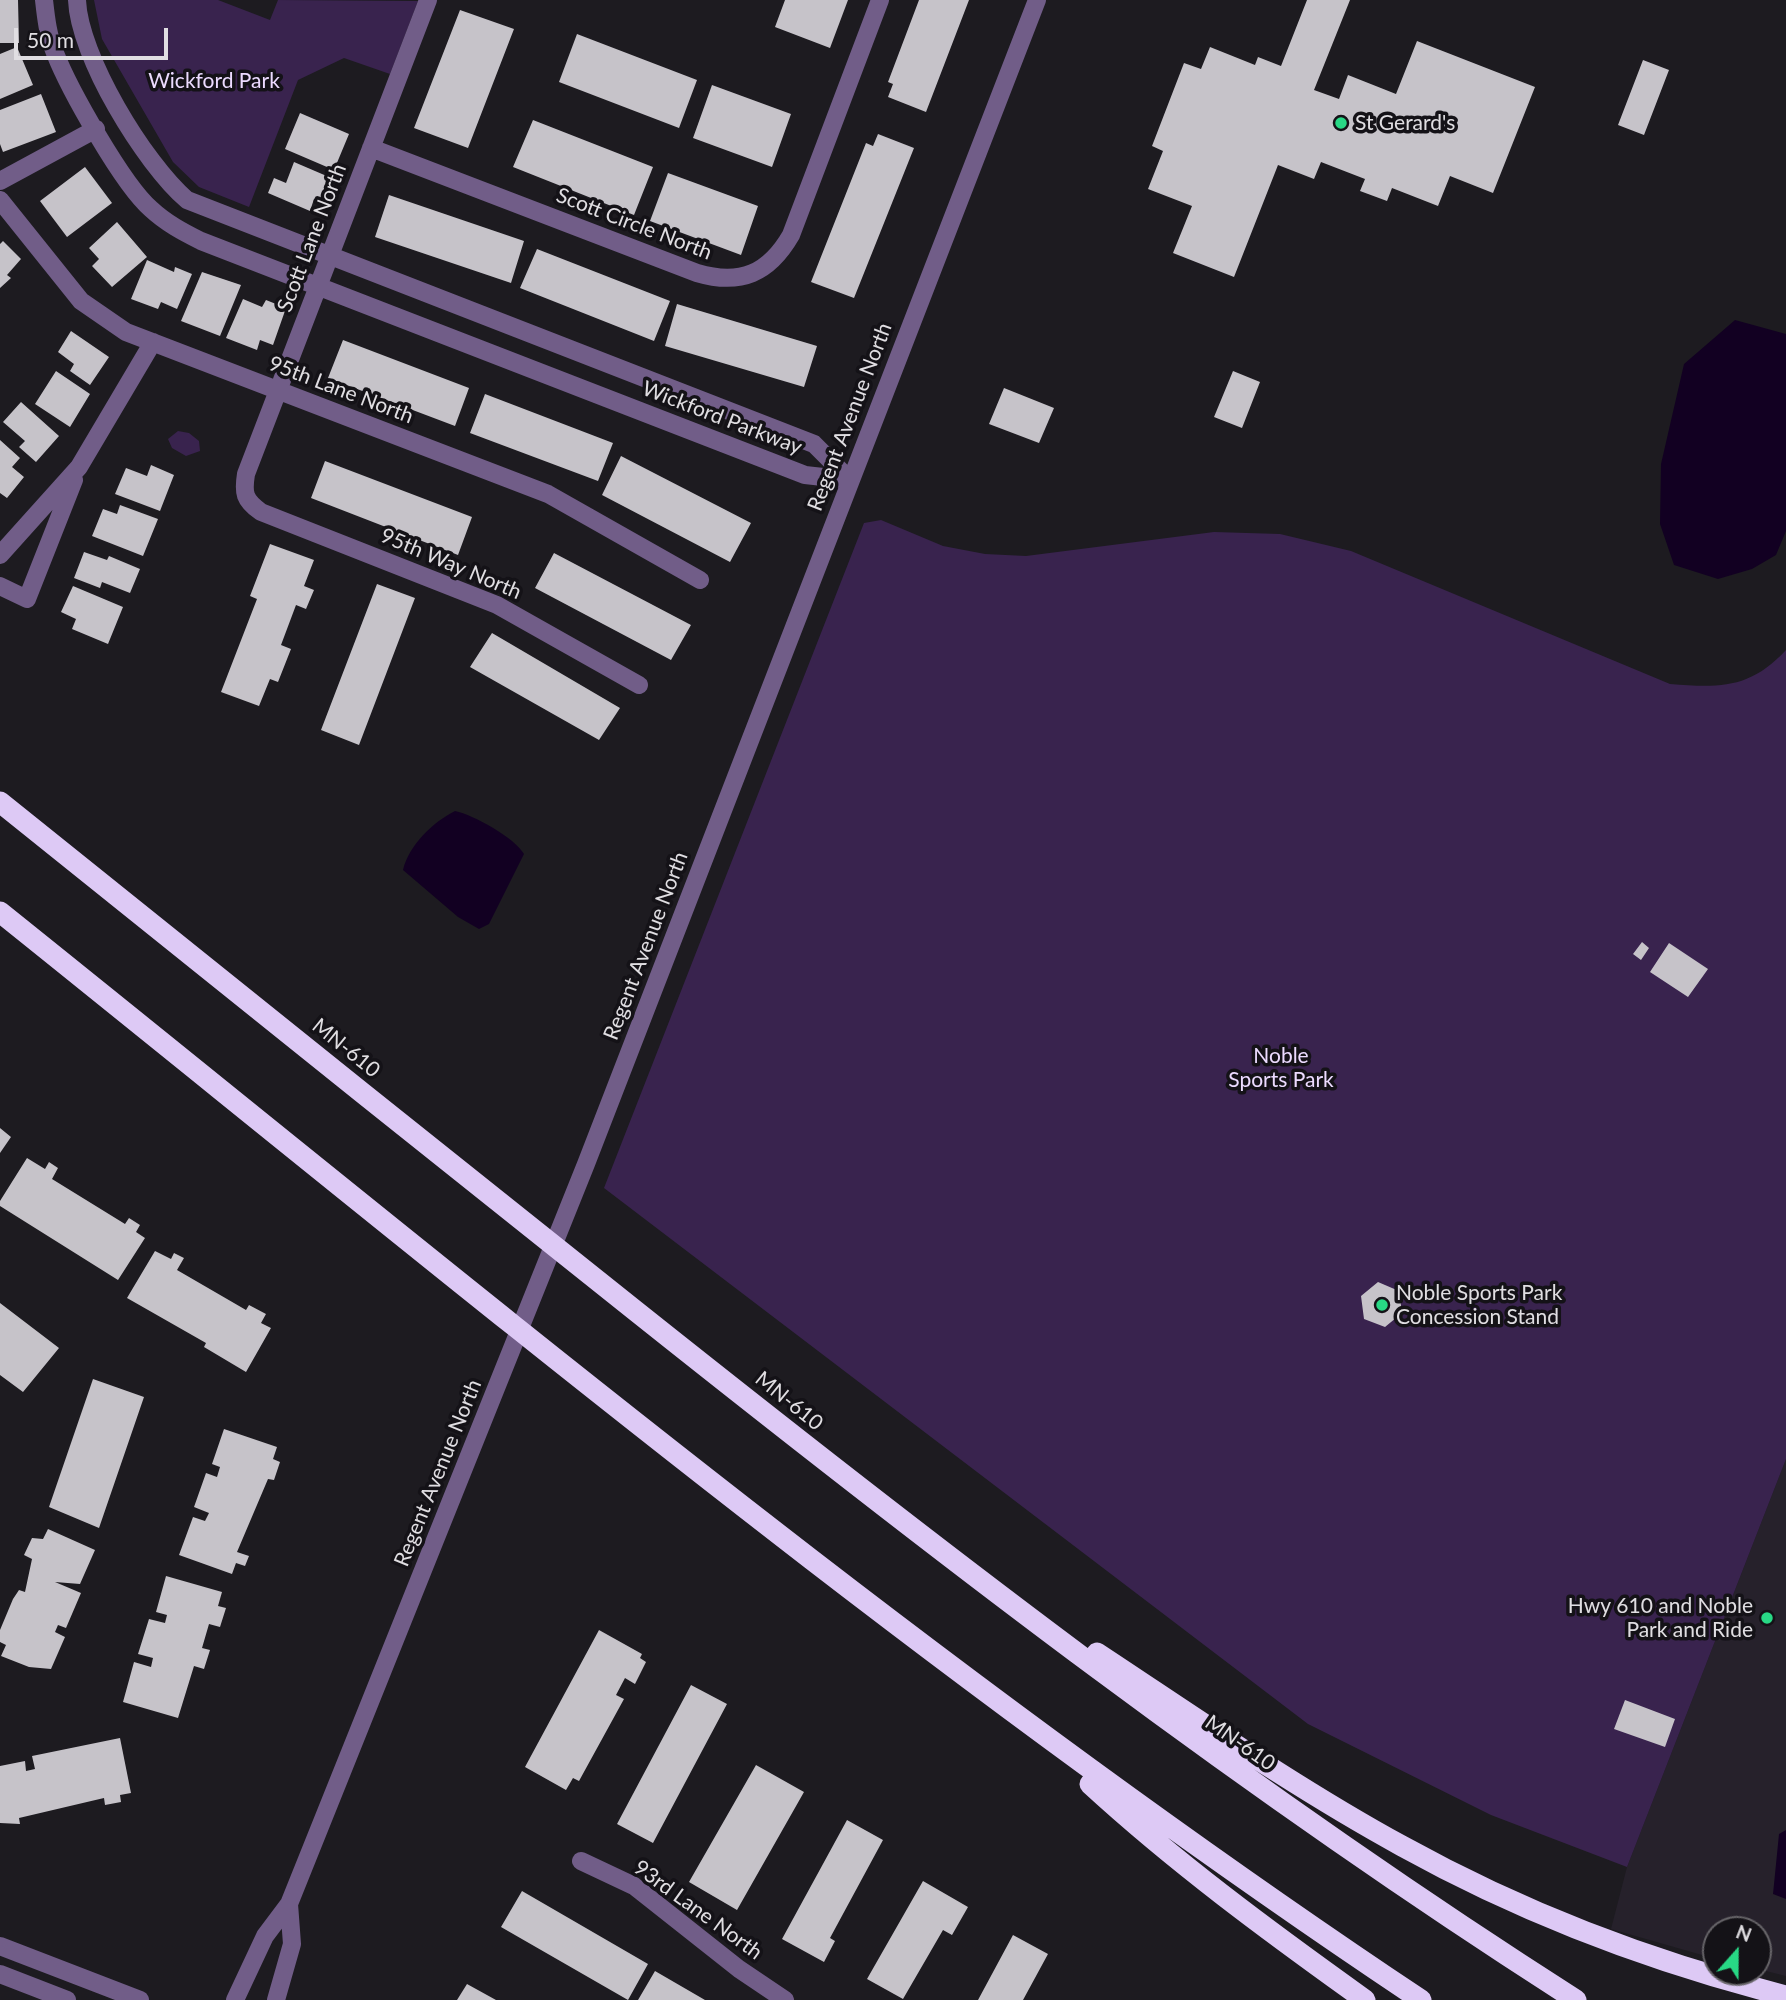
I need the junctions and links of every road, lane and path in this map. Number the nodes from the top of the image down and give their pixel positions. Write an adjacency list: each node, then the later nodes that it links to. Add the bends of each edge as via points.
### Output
1 (44, 0): 6 (street, Wickford Parkway, via 54,52)
2 (77, 0): 10 (street, Wickford Parkway, via 92,59 169,184 210,211)
3 (428, 0): 7 (street, Scott Lane North)
4 (880, 0): 7 (street, Scott Circle North, via 791,234 769,265 751,275 713,278 697,273)
5 (1037, 0): 15 (street, Regent Avenue North)
6 (96, 129): 8 (street); 11 (street, Wickford Parkway, via 127,182 149,208 174,227)
7 (371, 148): 10 (street, Scott Lane North)
8 (0, 181)
9 (0, 200): 12 (street, 95th Lane North, via 81,301 126,332)
10 (329, 257): 11 (street, Scott Lane North); 15 (street, Wickford Parkway, via 814,444)
11 (317, 286): 13 (street, Scott Lane North); 15 (street, Wickford Parkway, via 805,475)
12 (153, 342): 13 (street, 95th Lane North); 14 (street)
13 (278, 391): 16 (street, Scott Lane North); 18 (street, 95th Lane North, via 548,494)
14 (79, 467): 17 (street); 19 (street, via 27,599)
15 (850, 480): 26 (street, Regent Avenue North, via 586,1164)
16 (243, 493): 20 (street, 95th Way North, via 261,512 497,605)
17 (0, 555)
18 (700, 580)
19 (0, 586)
20 (639, 685)
21 (0, 802): 23 (highway, MN-610)
22 (0, 913): 24 (highway, via 842,1583)
23 (908, 1528): 29 (highway, via 1284,1777 1404,1847 1489,1890 1631,1950 1699,1974); 37 (highway, MN-610, via 1292,1810)
24 (1016, 1716): 35 (highway, via 1138,1827); 36 (highway)
25 (581, 1861): 34 (street, 93rd Lane North, via 634,1886)
26 (289, 1904): 32 (street, Regent Avenue North, via 265,1936); 33 (street, Regent Avenue North, via 292,1944)
27 (0, 1946): 31 (street)
28 (0, 1974): 30 (street)
29 (1786, 1996)
30 (67, 2000)
31 (140, 2000)
32 (235, 2000)
33 (276, 2000)
34 (785, 2000)
35 (1365, 2000)
36 (1421, 2000)
37 (1576, 2000)

